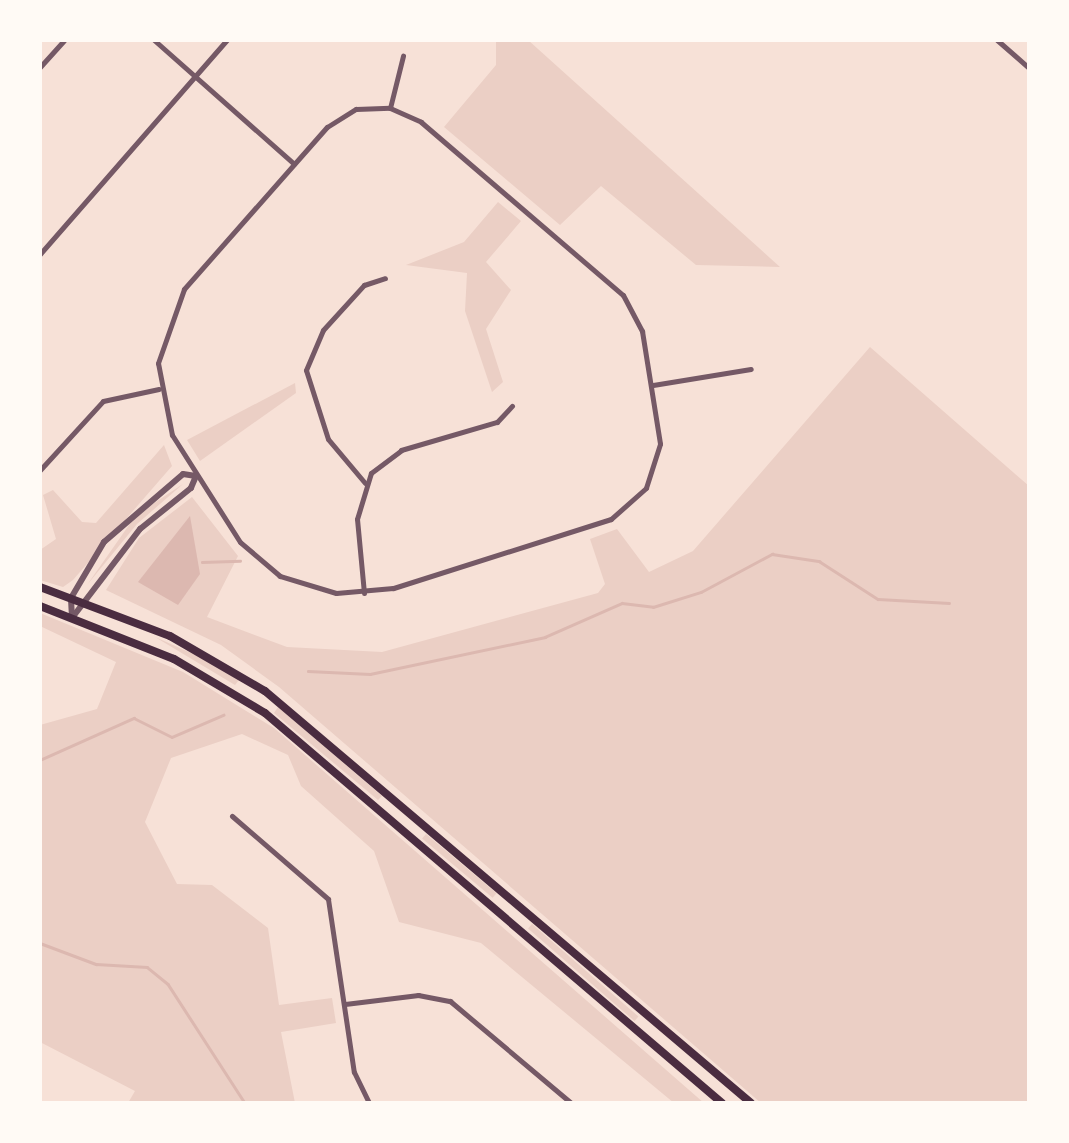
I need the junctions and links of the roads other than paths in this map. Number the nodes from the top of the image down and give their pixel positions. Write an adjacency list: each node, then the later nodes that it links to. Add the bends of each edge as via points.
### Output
1 (64, 40): 6 (street)
2 (154, 40): 8 (street)
3 (227, 40): 8 (street)
4 (997, 40): 7 (street)
5 (402, 56): 9 (street)
6 (40, 67)
7 (1029, 68)
8 (195, 76): 10 (street); 11 (street)
9 (390, 108): 10 (street, via 341,116); 14 (street, via 420,122 628,300)
10 (294, 164): 15 (street, via 176,301)
11 (40, 254)
12 (385, 278): 19 (street, via 364,285 323,330 306,370 328,438)
13 (751, 368): 14 (street)
14 (653, 385): 21 (street, via 657,462 627,509)
15 (158, 389): 17 (street, via 103,400); 18 (street)
16 (512, 406): 19 (street, via 497,422 395,454)
17 (40, 470)
18 (196, 476): 21 (street, via 272,570 318,590); 22 (street, via 183,474 136,506); 23 (street, via 134,536)
19 (365, 484): 21 (street, via 357,519)
20 (40, 587): 22 (main road)
21 (364, 593)
22 (71, 598): 23 (main road); 25 (street)
23 (88, 604): 25 (street); 31 (main road, via 196,649 284,704)
24 (40, 606): 25 (main road)
25 (72, 618): 30 (main road, via 180,662 265,713)
26 (232, 816): 27 (street, via 324,892)
27 (345, 1004): 28 (street, via 355,1077); 29 (street, via 418,994 450,1001)
28 (369, 1103)
29 (572, 1103)
30 (722, 1103)
31 (751, 1103)

